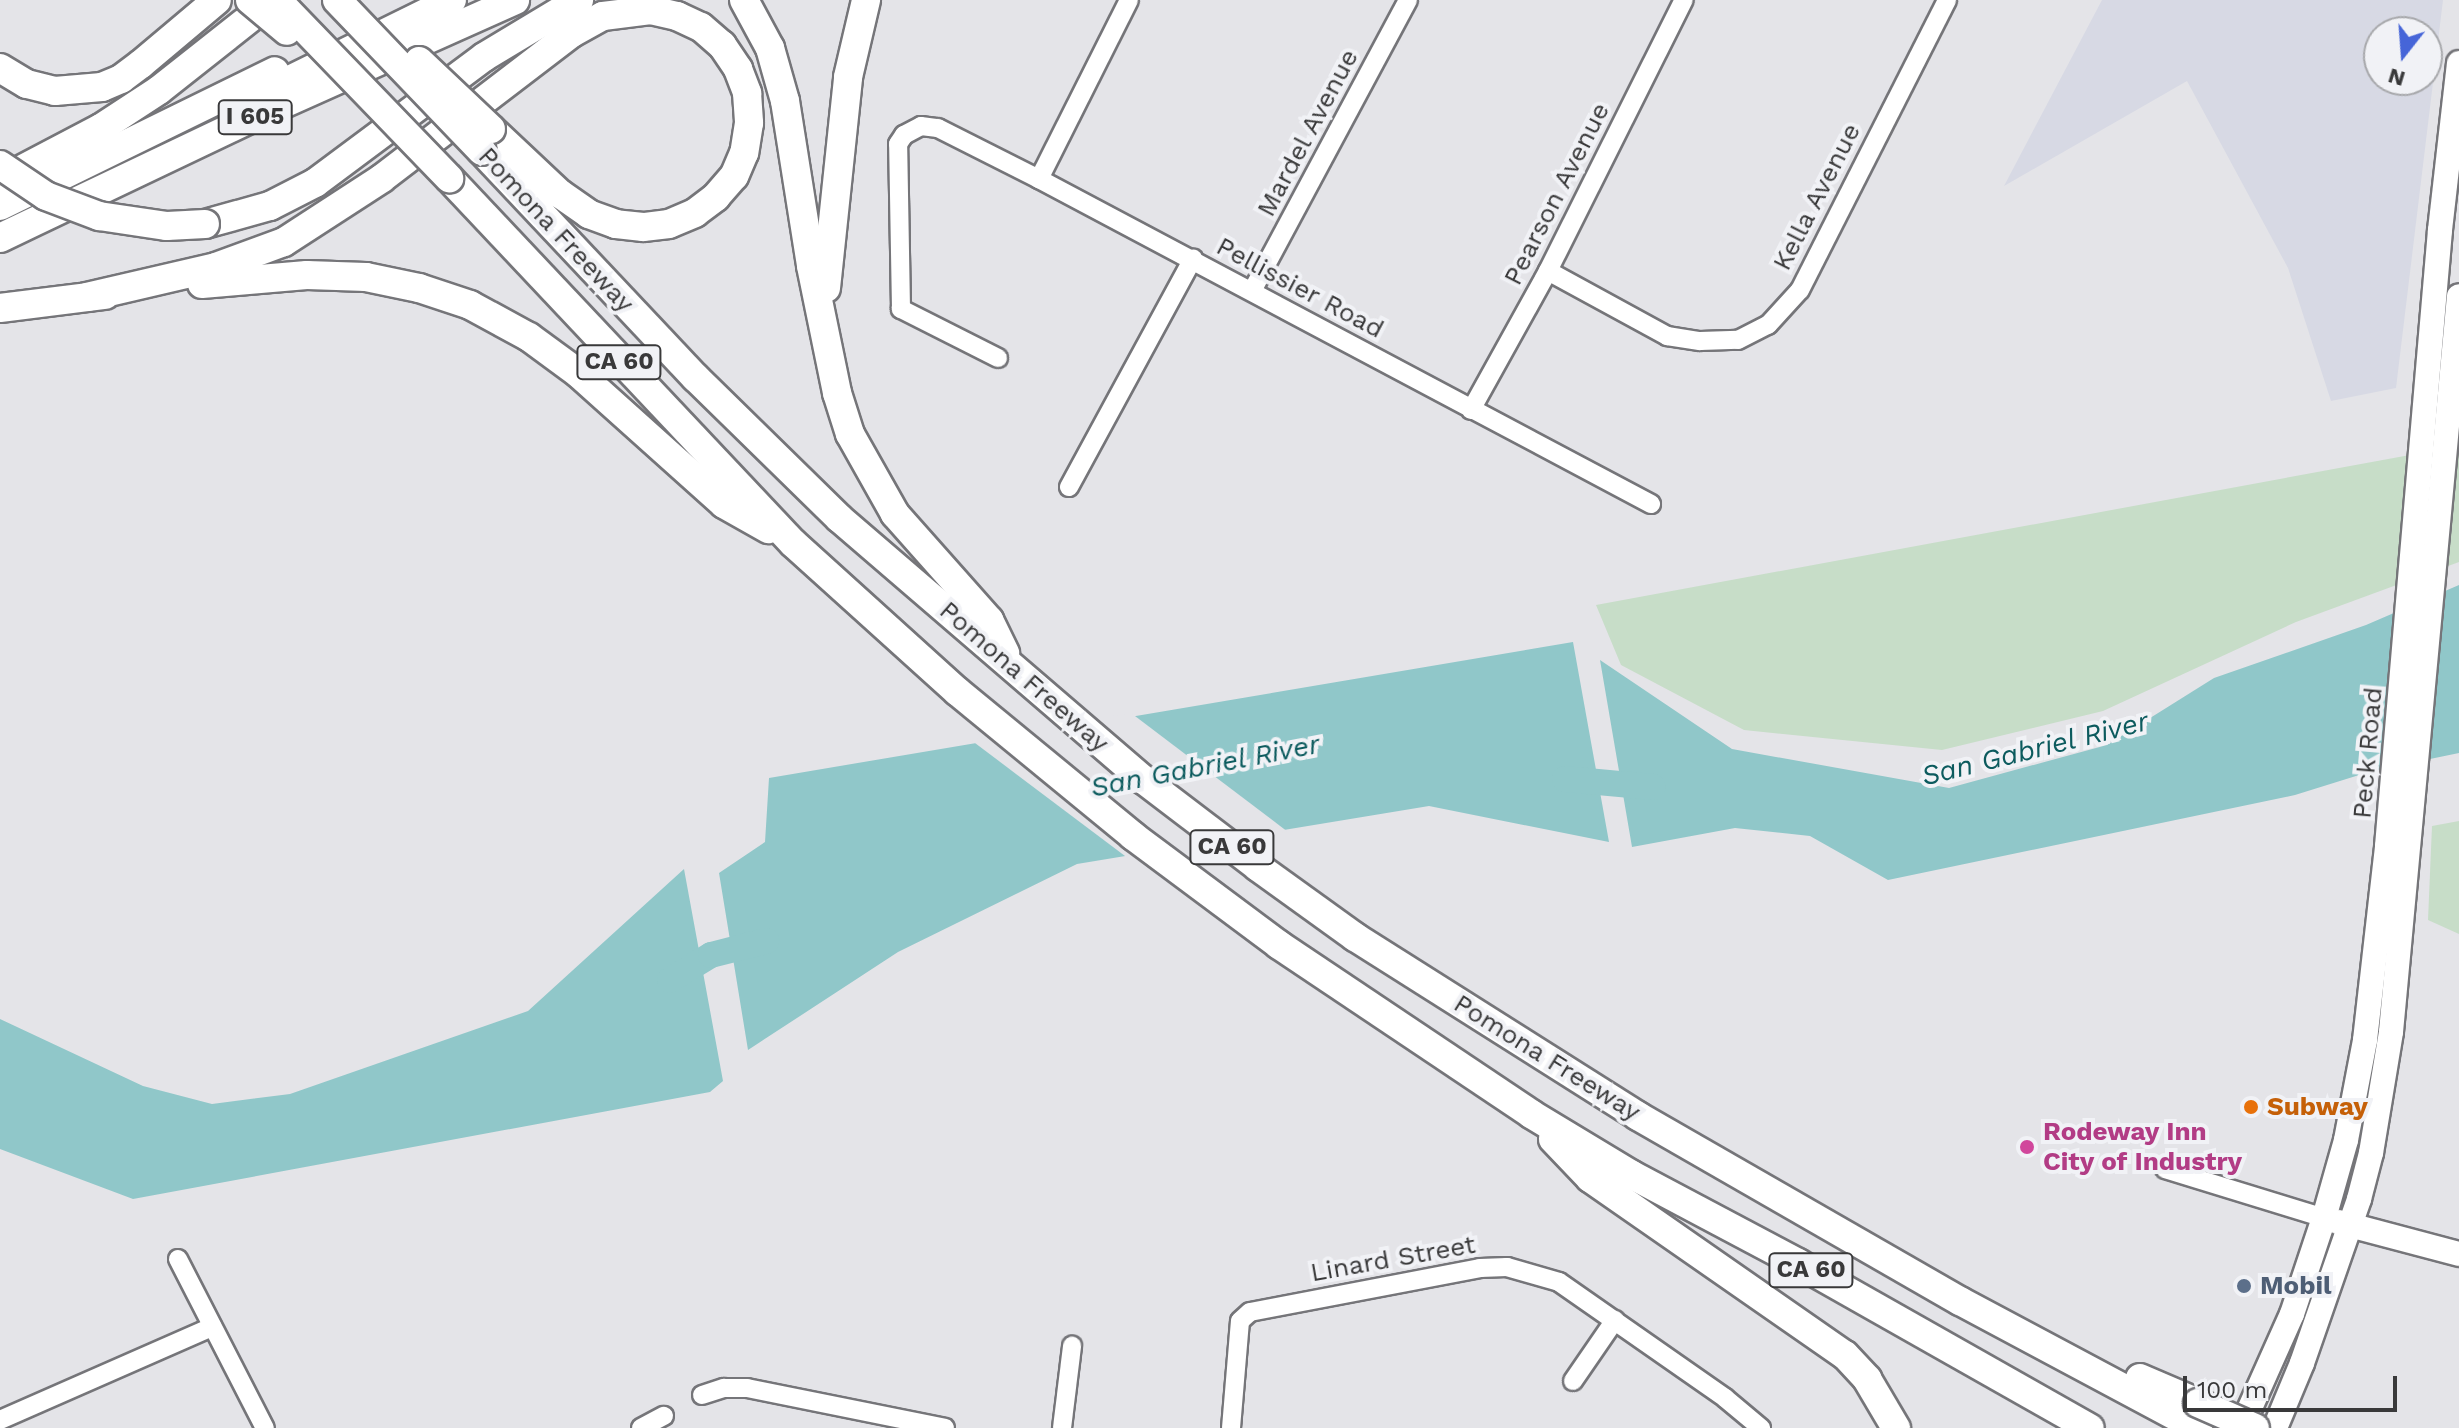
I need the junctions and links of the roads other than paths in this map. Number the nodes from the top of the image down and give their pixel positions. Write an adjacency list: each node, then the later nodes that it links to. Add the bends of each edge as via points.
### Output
1 (217, 0): 17 (highway, via 121,79 102,87 55,91 27,84)
2 (250, 0): 18 (highway, bridge)
3 (275, 0): 18 (highway, Pomona Freeway / CA 60, bridge); 22 (highway, via 146,99)
4 (337, 0): 19 (highway, Pomona Freeway / CA 60, bridge)
5 (351, 0): 19 (highway, bridge)
6 (423, 0): 23 (highway, I 605)
7 (452, 0): 24 (highway)
8 (514, 0): 25 (highway, I 605)
9 (579, 0): 20 (highway, bridge, via 484,57 315,183 270,206 205,224 167,226 99,216 46,196)
10 (744, 0): 32 (highway, via 770,48 785,101)
11 (866, 0): 32 (highway, via 848,77 827,260)
12 (1129, 0): 21 (street)
13 (1408, 0): 28 (street, Mardel Avenue)
14 (1684, 0): 27 (street, Pearson Avenue)
15 (1947, 0): 27 (street, Kella Avenue, via 1800,290 1768,325 1738,340 1667,336)
16 (2459, 63): 35 (main road, Peck Road)
17 (0, 68)
18 (394, 122): 38 (highway, Pomona Freeway / CA 60, bridge)
19 (486, 140): 30 (highway, via 589,214 616,224 669,224 695,213 734,176 749,123 747,93 722,45 701,27 651,10 603,16 572,33 381,179 284,242 216,267); 39 (highway, Pomona Freeway / CA 60, via 695,377 834,514)
20 (0, 165)
21 (1039, 179): 26 (street, Pellissier Road); 33 (street, Pellissier Road, via 938,128 921,126 898,144 901,309)
22 (0, 181)
23 (0, 206)
24 (0, 222)
25 (0, 238)
26 (1193, 259): 28 (street, Pellissier Road); 36 (street)
27 (1548, 271): 34 (street, Pearson Avenue)
28 (1252, 291): 34 (street, Pellissier Road)
29 (2459, 296): 35 (main road, Peck Road)
30 (87, 297): 31 (highway); 38 (highway, via 307,275 366,277 470,305 529,337 578,373 724,504)
31 (0, 308)
32 (825, 341): 39 (highway, via 850,434 891,508 989,620)
33 (998, 358)
34 (1471, 410): 37 (street, Pellissier Road)
35 (2436, 419): 40 (main road, Peck Road)
36 (1069, 487)
37 (1651, 504)
38 (799, 548): 41 (highway, Pomona Freeway / CA 60, via 958,692 1133,836 1279,945)
39 (1018, 672): 53 (highway, Pomona Freeway / CA 60, via 1144,780 1258,867 1452,999 1638,1116 1960,1301)
40 (2400, 816): 43 (main road, Peck Road, via 2362,1056); 44 (main road, Peck Road, via 2391,1032 2371,1153)
41 (1531, 1114): 61 (highway, via 1590,1178 1845,1355); 62 (highway, Pomona Freeway / CA 60)
42 (2165, 1169): 43 (street)
43 (2324, 1218): 44 (main road); 63 (main road, Peck Road, via 2292,1314)
44 (2351, 1226): 45 (main road); 65 (main road, Peck Road)
45 (2459, 1254)
46 (178, 1259): 48 (street)
47 (1615, 1320): 50 (street); 59 (street, Linard Street, via 1559,1282 1507,1267 1258,1309 1240,1321); 60 (street, Linard Street)
48 (212, 1327): 54 (street); 55 (street)
49 (1072, 1346): 58 (street)
50 (1573, 1381)
51 (702, 1395): 57 (street, via 747,1388)
52 (664, 1416): 56 (street)
53 (2195, 1418): 64 (highway, Pomona Freeway, bridge)
54 (0, 1420)
55 (265, 1428)
56 (641, 1428)
57 (945, 1428)
58 (1062, 1428)
59 (1231, 1428)
60 (1761, 1428)
61 (1896, 1428)
62 (2090, 1428)
63 (2241, 1428)
64 (2255, 1428)
65 (2275, 1428)

